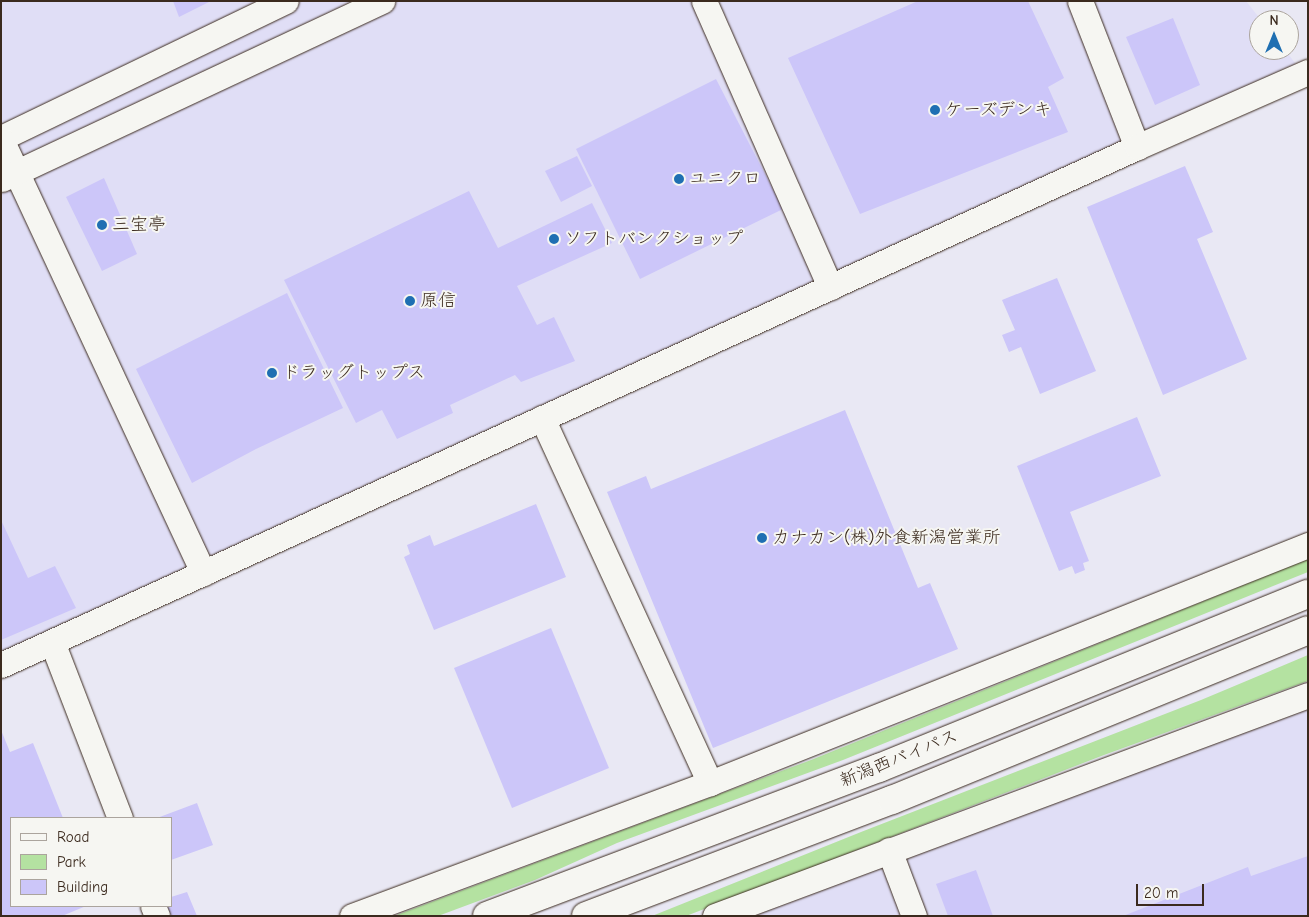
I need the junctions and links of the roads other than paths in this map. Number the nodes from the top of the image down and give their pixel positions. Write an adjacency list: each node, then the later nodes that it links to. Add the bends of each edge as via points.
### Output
1 (286, 1): 6 (street)
2 (382, 1): 8 (street)
3 (704, 1): 9 (street)
4 (1080, 1): 7 (street)
5 (1308, 72): 7 (street)
6 (1, 139): 8 (street)
7 (1137, 146): 9 (street)
8 (9, 176): 12 (street)
9 (830, 287): 10 (street)
10 (542, 418): 12 (street); 18 (street)
11 (1308, 545): 18 (street)
12 (203, 573): 15 (street)
13 (1308, 594): 22 (highway, 新潟西バイパス, via 879,768)
14 (1308, 630): 23 (highway, 新潟西バイパス, via 892,800)
15 (52, 642): 16 (street); 19 (street)
16 (1, 665)
17 (1308, 694): 20 (street)
18 (710, 783): 21 (street)
19 (120, 817)
20 (889, 850): 24 (street); 25 (street)
21 (352, 916)
22 (488, 916)
23 (586, 916)
24 (715, 916)
25 (914, 916)

